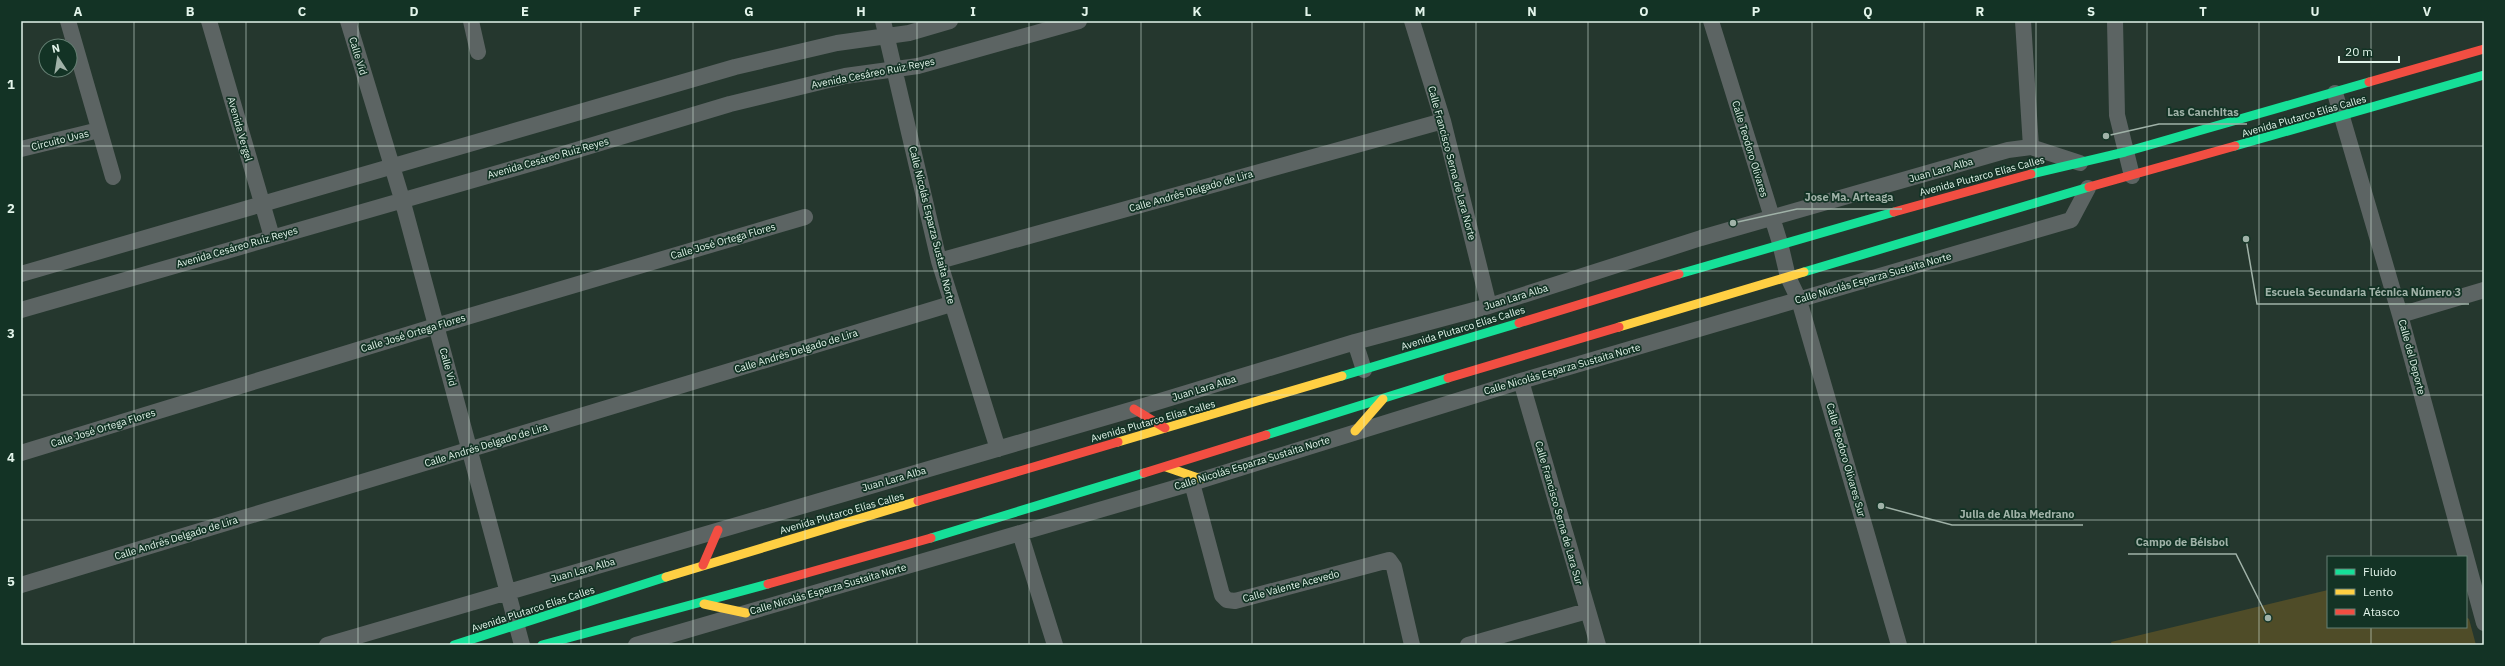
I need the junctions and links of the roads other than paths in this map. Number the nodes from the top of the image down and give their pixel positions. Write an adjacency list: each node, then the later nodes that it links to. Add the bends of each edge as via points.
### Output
1 (209, 21): 29 (street, Avenida Vergel)
2 (348, 21): 24 (street, Calle Vid)
3 (471, 21): 13 (street)
4 (950, 21): 11 (street, via 909,32)
5 (1079, 21): 14 (street, Avenida Cesáreo Ruiz Reyes, via 918,66)
6 (1412, 21): 18 (street, Calle Francisco Serna de Lara Norte)
7 (1711, 21): 31 (street, Calle Teodoro Olivares)
8 (2022, 21): 20 (street)
9 (2115, 21): 22 (street, via 2117,115)
10 (72, 22): 19 (street, Circuito Uvas)
11 (885, 28): 14 (street, Calle Nicolás Esparza Sustaita Norte); 24 (street, via 837,43 735,67)
12 (2484, 49): 16 (main road, Avenida Plutarco Elías Calles)
13 (478, 52)
14 (894, 70): 28 (street, Avenida Cesáreo Ruiz Reyes, via 845,76 730,104); 34 (street, Calle Nicolás Esparza Sustaita Norte)
15 (2484, 75): 17 (main road, Avenida Plutarco Elías Calles)
16 (2335, 93): 17 (street, Calle del Deporte); 22 (main road, Avenida Plutarco Elías Calles)
17 (2342, 116): 25 (main road, Avenida Plutarco Elías Calles); 42 (street, Calle del Deporte)
18 (1443, 121): 34 (street, Calle Andrés Delgado de Lira); 40 (street, Calle Francisco Serna de Lara Norte)
19 (99, 130): 21 (street, Circuito Uvas); 26 (street, Circuito Uvas)
20 (2031, 147): 23 (street, Juan Lara Alba); 31 (street, Juan Lara Alba, via 2008,150)
21 (21, 149)
22 (2125, 152): 23 (main road, Avenida Plutarco Elías Calles); 25 (street)
23 (2081, 163): 33 (main road, Avenida Plutarco Elías Calles, via 2019,177)
24 (392, 167): 28 (street, Calle Vid); 29 (street)
25 (2132, 176): 27 (main road, Avenida Plutarco Elías Calles)
26 (112, 177)
27 (2088, 188): 36 (main road, Avenida Plutarco Elías Calles); 38 (street, Calle Nicolás Esparza Sustaita Norte, via 2071,220)
28 (402, 199): 32 (street, Avenida Cesáreo Ruiz Reyes); 43 (street, Calle Vid)
29 (262, 204): 32 (street, Avenida Vergel); 35 (street)
30 (805, 217): 43 (street, Calle José Ortega Flores)
31 (1771, 218): 33 (street, Calle Teodoro Olivares); 40 (street, Juan Lara Alba, via 1700,238)
32 (272, 237): 41 (street, Avenida Cesáreo Ruiz Reyes)
33 (1780, 243): 36 (street, Calle Teodoro Olivares); 45 (main road, Avenida Plutarco Elías Calles)
34 (939, 261): 39 (street, Calle Nicolás Esparza Sustaita Norte)
35 (21, 274)
36 (1788, 277): 38 (street, Calle Teodoro Olivares Sur); 47 (main road, Avenida Plutarco Elías Calles, via 1520,355)
37 (2484, 290): 42 (street)
38 (1798, 300): 46 (street, Calle Nicolás Esparza Sustaita Norte); 77 (street, Calle Teodoro Olivares Sur)
39 (951, 304): 51 (street, Calle Nicolás Esparza Sustaita Norte); 52 (street, Calle Andrés Delgado de Lira)
40 (1489, 306): 44 (street, Juan Lara Alba)
41 (21, 310)
42 (2400, 315): 58 (street, Calle del Deporte)
43 (436, 326): 52 (street, Calle Vid); 53 (street, Calle José Ortega Flores)
44 (1355, 342): 45 (street); 48 (street, Juan Lara Alba)
45 (1364, 370): 49 (main road, Avenida Plutarco Elías Calles)
46 (1521, 381): 50 (street, Calle Nicolás Esparza Sustaita Norte); 64 (street, Calle Francisco Serna de Lara Sur)
47 (1383, 399): 50 (main road); 54 (main road, Avenida Plutarco Elías Calles)
48 (1134, 409): 49 (main road); 51 (street, Juan Lara Alba)
49 (1165, 428): 60 (main road, Avenida Plutarco Elías Calles)
50 (1355, 431): 55 (street, Calle Nicolás Esparza Sustaita Norte)
51 (998, 449): 56 (street, Juan Lara Alba)
52 (470, 450): 61 (street, Calle Andrés Delgado de Lira); 62 (street, Calle Vid)
53 (21, 453)
54 (1166, 467): 55 (main road); 63 (main road, Avenida Plutarco Elías Calles, via 1014,514)
55 (1196, 481): 57 (street, Calle Nicolás Esparza Sustaita Norte); 74 (street, Calle Valente Acevedo, via 1222,595 1227,600 1235,601 1389,560 1394,567)
56 (718, 530): 60 (main road); 62 (street, Juan Lara Alba)
57 (1020, 533): 65 (street, Calle Nicolás Esparza Sustaita Norte); 73 (street)
58 (2466, 556)
59 (2467, 561): 66 (street, Calle del Deporte)
60 (703, 565): 67 (main road, Avenida Plutarco Elías Calles)
61 (21, 585)
62 (506, 593): 67 (street, Calle Vid); 68 (street, Juan Lara Alba)
63 (701, 603): 65 (main road); 71 (main road, Avenida Plutarco Elías Calles)
64 (1587, 611): 75 (street); 76 (street, Calle Francisco Serna de Lara Sur)
65 (746, 613): 72 (street, Calle Nicolás Esparza Sustaita Norte)
66 (2484, 623)
67 (518, 626): 69 (main road, Avenida Plutarco Elías Calles); 70 (street, Calle Vid)
68 (327, 645)
69 (454, 645)
70 (522, 645)
71 (542, 645)
72 (636, 645)
73 (1055, 645)
74 (1412, 645)
75 (1468, 645)
76 (1598, 645)
77 (1900, 645)

